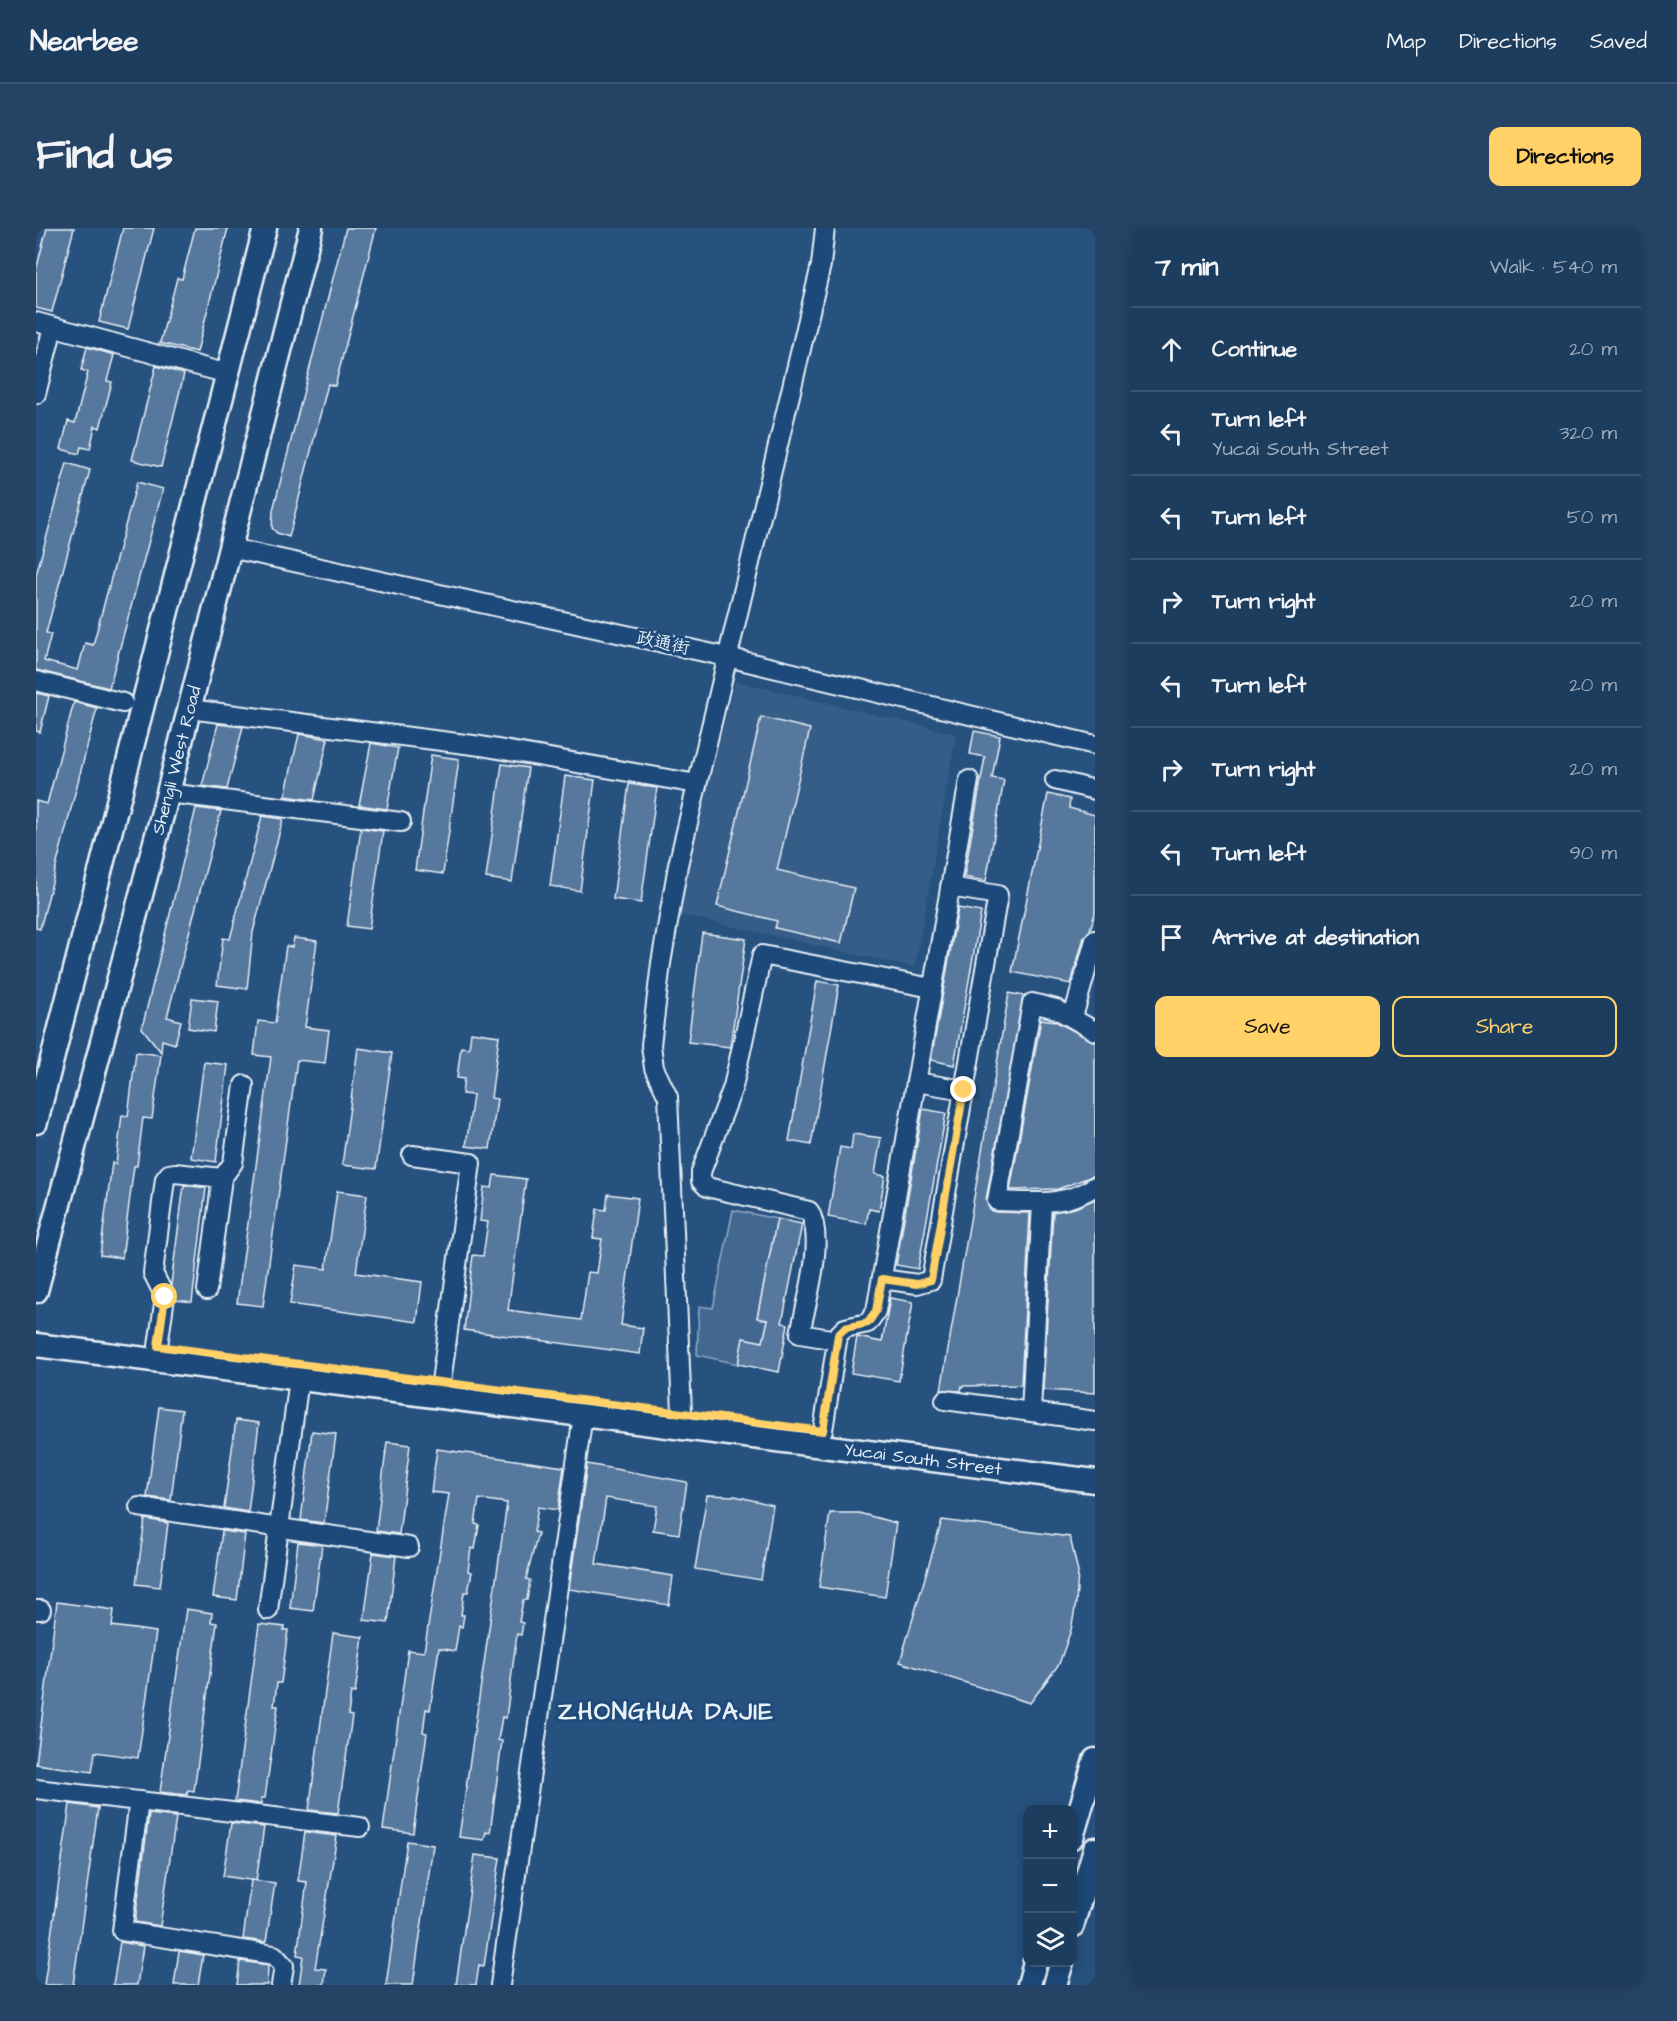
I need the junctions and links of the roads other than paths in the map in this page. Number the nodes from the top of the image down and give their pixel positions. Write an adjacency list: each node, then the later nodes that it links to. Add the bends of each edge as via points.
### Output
1 (265, 228): 5 (main road)
2 (311, 228): 7 (main road, Shengli West Road)
3 (825, 228): 8 (street, via 821,265)
4 (44, 325): 5 (street); 6 (street)
5 (228, 374): 27 (main road)
6 (36, 394)
7 (230, 548): 8 (street, 政通街); 11 (main road, Shengli West Road)
8 (728, 657): 12 (street, 政通街); 15 (street)
9 (36, 681): 10 (street)
10 (123, 703)
11 (189, 709): 15 (street, via 481,746); 17 (main road, Shengli West Road)
12 (1095, 745)
13 (969, 780): 19 (street)
14 (1055, 780): 16 (street)
15 (697, 784): 42 (street, via 664,941 651,1045 654,1068 668,1097)
16 (1095, 790)
17 (168, 793): 18 (street); 34 (main road, Shengli West Road)
18 (401, 822)
19 (950, 887): 21 (street); 26 (street, via 998,895)
20 (1095, 940): 22 (street)
21 (932, 988): 24 (street); 36 (street, via 762,955 733,1087 701,1172 701,1181 707,1187 809,1211 817,1238 800,1334)
22 (1073, 1017): 23 (street); 31 (street, via 1032,1003 997,1201)
23 (1095, 1031)
24 (916, 1082): 26 (street); 32 (street)
25 (244, 1085): 29 (street, via 233,1163)
26 (964, 1090): 32 (street, via 931,1280 917,1284)
27 (36, 1122)
28 (412, 1155): 40 (street, via 471,1163)
29 (222, 1178): 33 (street); 38 (street, via 175,1173 165,1179 153,1273 165,1297)
30 (1095, 1186): 31 (street, via 1070,1199)
31 (1042, 1202): 43 (street)
32 (882, 1279): 36 (street, via 876,1311 868,1323 845,1328)
33 (207, 1290)
34 (36, 1291)
35 (36, 1330): 38 (main road, Yucai South Street)
36 (837, 1340): 46 (street)
37 (36, 1345): 39 (main road, Yucai South Street)
38 (158, 1346): 40 (main road, Yucai South Street)
39 (299, 1379): 44 (main road, Yucai South Street); 50 (street)
40 (441, 1382): 42 (main road, Yucai South Street)
41 (945, 1400): 43 (street)
42 (682, 1412): 46 (main road, Yucai South Street)
43 (1031, 1412): 45 (street)
44 (583, 1415): 48 (main road, Yucai South Street); 63 (street)
45 (1095, 1421)
46 (823, 1431): 47 (main road, Yucai South Street)
47 (1095, 1466)
48 (1095, 1481)
49 (139, 1507): 50 (street)
50 (279, 1528): 51 (street); 52 (street)
51 (409, 1547)
52 (268, 1610)
53 (1095, 1760): 56 (main road)
54 (36, 1789): 55 (street)
55 (139, 1801): 57 (street); 62 (street, via 122,1930 274,1955 284,1966)
56 (1077, 1820)
57 (360, 1827)
58 (1095, 1849): 59 (main road)
59 (1076, 1913)
60 (1034, 1967): 64 (main road)
61 (1060, 1967): 65 (main road)
62 (281, 1985)
63 (500, 1985)
64 (1029, 1985)
65 (1055, 1985)

